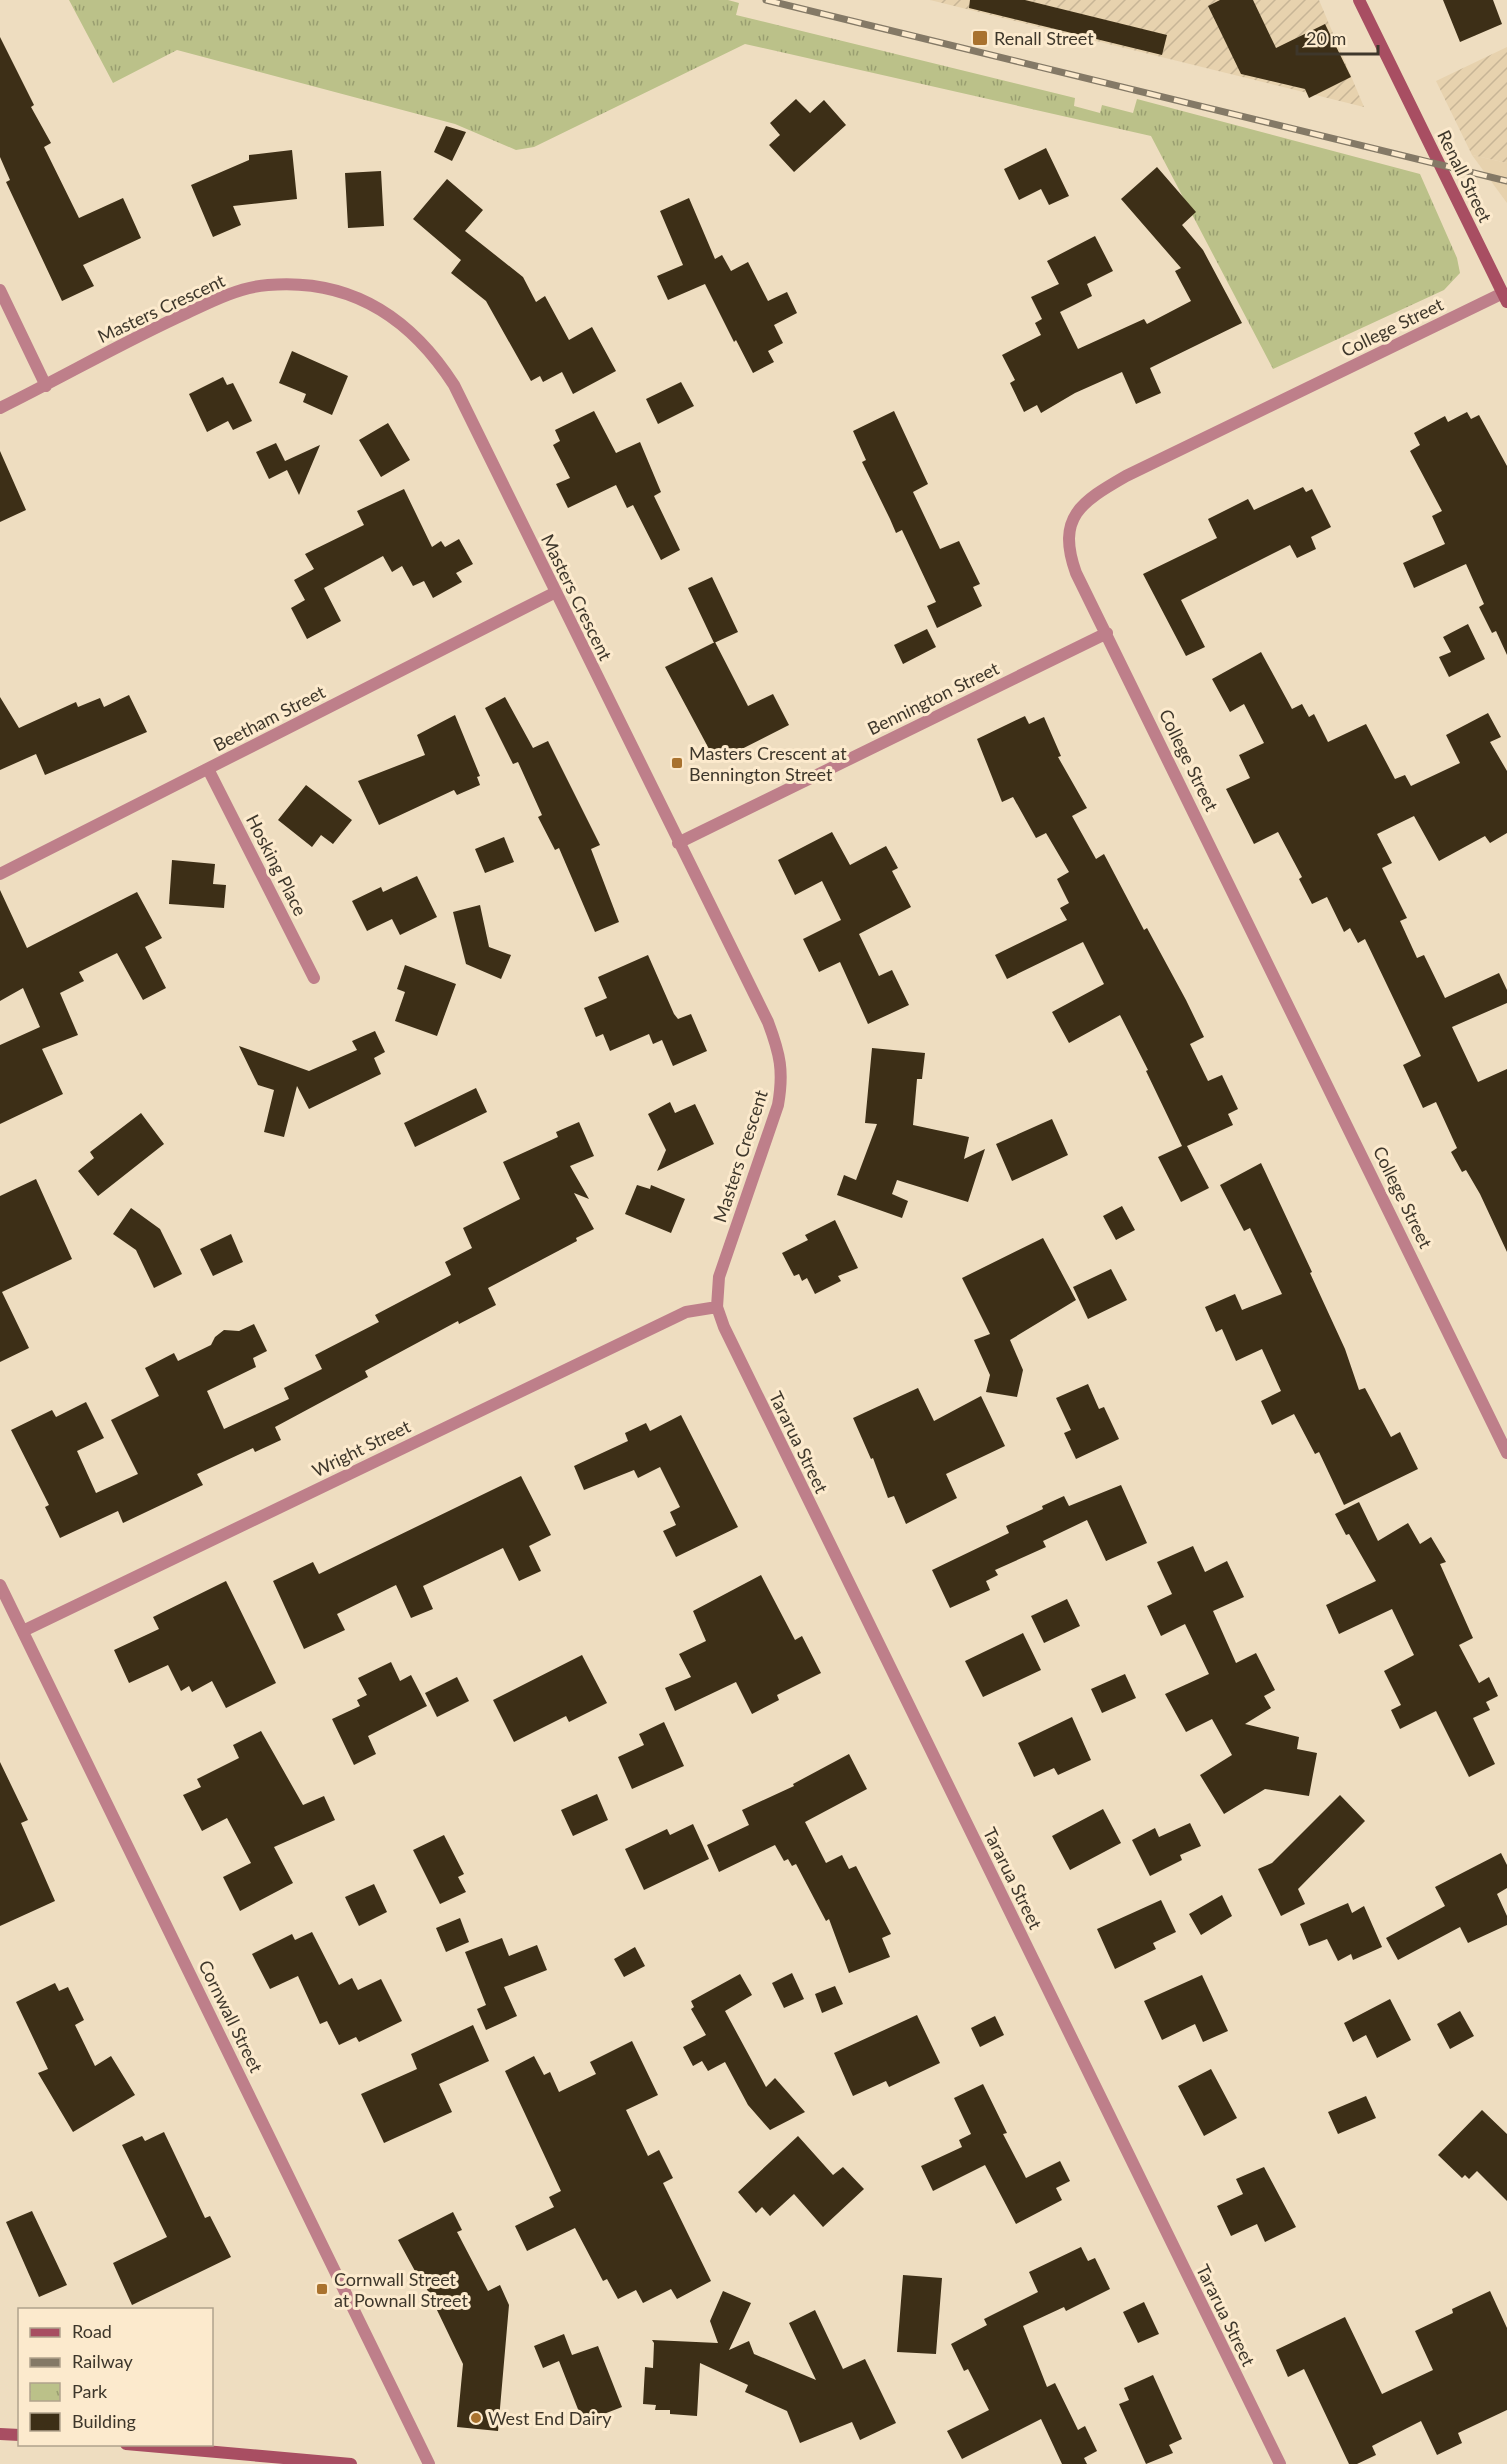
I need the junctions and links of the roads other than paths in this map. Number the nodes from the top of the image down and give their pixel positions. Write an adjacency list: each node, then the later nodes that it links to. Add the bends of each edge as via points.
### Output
1 (1359, 0): 3 (street, Renall Street)
2 (0, 290): 4 (street)
3 (1505, 298): 7 (street, College Street, via 1126,476 1081,506 1068,535 1070,554)
4 (46, 386): 5 (street, Masters Crescent); 6 (street, Masters Crescent, via 145,332 224,296 267,285 307,285 345,292 381,309 413,332 436,357 454,385)
5 (0, 408)
6 (554, 593): 8 (street, Beetham Street); 9 (street, Masters Crescent)
7 (1107, 633): 9 (street, Bennington Street); 13 (street, College Street)
8 (208, 769): 10 (street, Beetham Street); 11 (street, Hosking Place)
9 (678, 843): 12 (street, Masters Crescent, via 768,1022 779,1050 782,1080 719,1277)
10 (0, 874)
11 (314, 978)
12 (717, 1307): 15 (street, Wright Street, via 686,1312); 21 (street, Tararua Street, via 762,1409)
13 (1507, 1454)
14 (0, 1585): 15 (street, Cornwall Street)
15 (23, 1631): 20 (street, Cornwall Street)
16 (0, 2434): 17 (street)
17 (18, 2435)
18 (138, 2446): 19 (street)
19 (351, 2464)
20 (429, 2464)
21 (1280, 2464)

